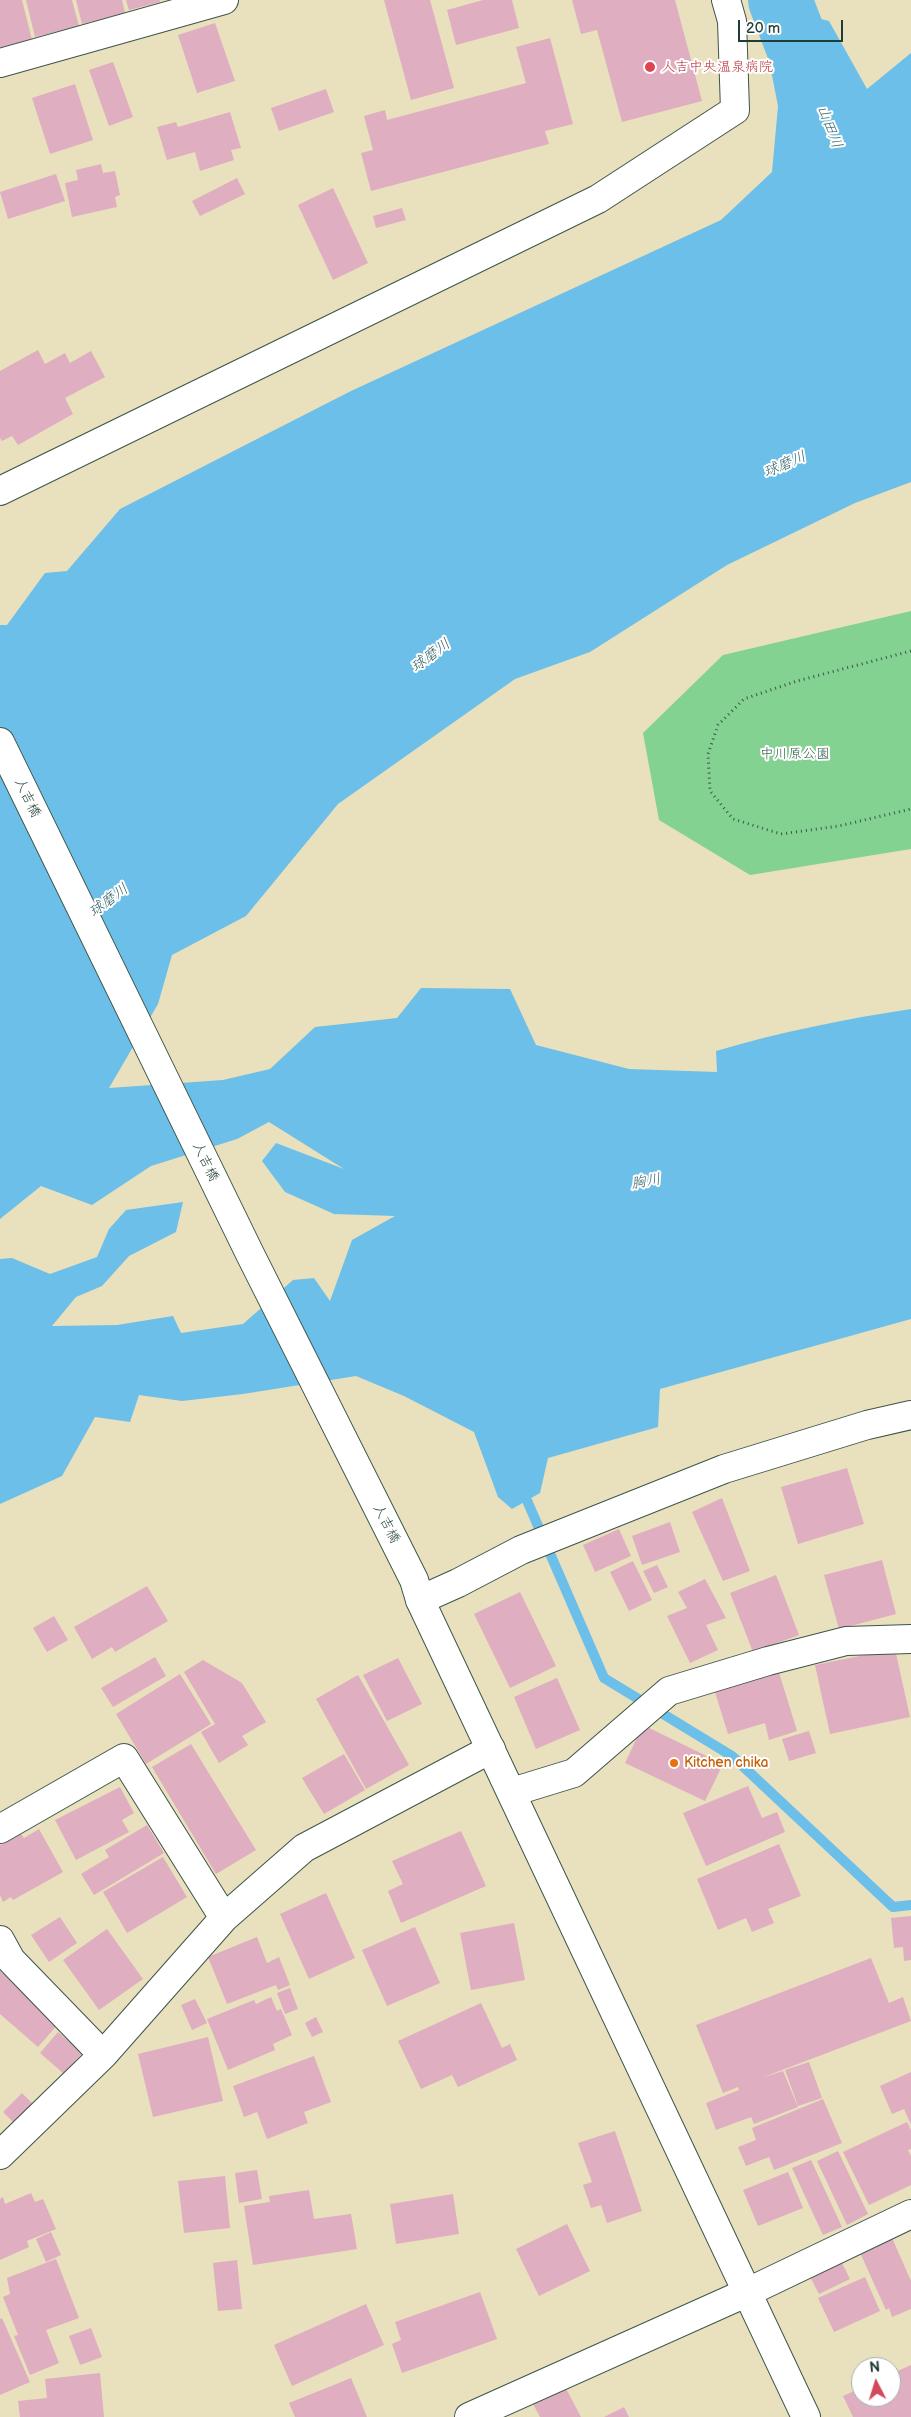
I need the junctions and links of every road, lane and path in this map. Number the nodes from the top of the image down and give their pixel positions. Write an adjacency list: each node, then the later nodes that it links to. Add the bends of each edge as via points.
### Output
1 (224, 0): 3 (street)
2 (726, 0): 4 (street, via 732,21 735,110 598,198)
3 (0, 63)
4 (0, 491)
5 (911, 651): 7 (path, via 797,681 744,699 718,725 708,754 710,791 733,819 780,834 839,826)
6 (0, 742): 9 (street, 人吉橋)
7 (911, 809)
8 (911, 1415): 9 (street, via 867,1425 724,1469 521,1550 458,1583)
9 (417, 1590): 11 (street, 人吉橋)
10 (911, 1638): 12 (street, via 846,1641 768,1660 669,1691 574,1772)
11 (491, 1749): 12 (street, 人吉橋); 14 (street, via 304,1848)
12 (512, 1792): 19 (street, 人吉橋)
13 (0, 1829): 14 (street, via 124,1758)
14 (224, 1918): 16 (street)
15 (0, 1940): 16 (street, via 11,1960)
16 (103, 2055): 17 (street)
17 (0, 2155)
18 (911, 2214): 19 (street)
19 (748, 2292): 20 (street); 21 (street, 人吉橋)
20 (469, 2417)
21 (806, 2417)

